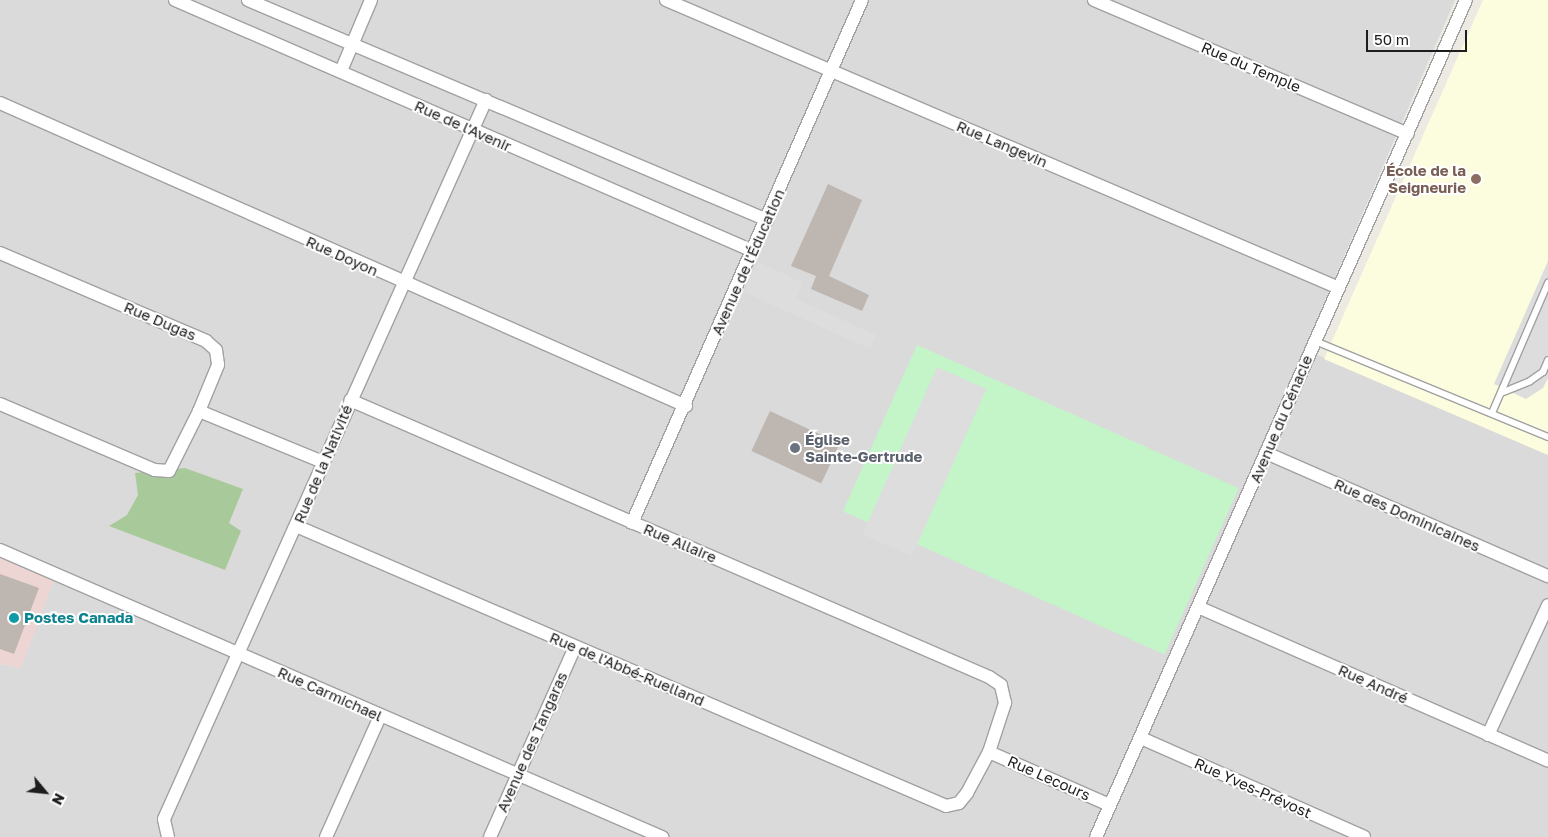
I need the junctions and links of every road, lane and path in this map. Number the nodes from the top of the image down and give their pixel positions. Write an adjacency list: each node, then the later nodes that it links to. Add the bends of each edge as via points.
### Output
1 (175, 0): 9 (street, Rue de l'Avenir)
2 (248, 0): 8 (street)
3 (371, 0): 8 (street)
4 (666, 0): 10 (street, Rue Langevin)
5 (862, 0): 10 (street, Avenue de l'Éducation)
6 (1094, 0): 14 (street, Rue du Temple)
7 (1466, 0): 14 (street, Avenue du Cénacle)
8 (353, 44): 9 (street); 11 (street)
9 (341, 71): 13 (street, Rue de l'Avenir)
10 (832, 71): 15 (street, Avenue de l'Éducation); 20 (street, Rue Langevin)
11 (486, 100): 13 (street, Rue de la Nativité); 15 (street)
12 (0, 103): 18 (street, Rue Doyon)
13 (473, 131): 16 (street, Rue de l'Avenir); 18 (street, Rue de la Nativité)
14 (1408, 134): 20 (street, Avenue du Cénacle)
15 (767, 220): 16 (street, Avenue de l'Éducation)
16 (753, 251): 26 (street, Avenue de l'Éducation)
17 (0, 253): 27 (street, Rue Dugas, via 206,341 216,350 218,365)
18 (405, 283): 24 (street, Rue de la Nativité); 26 (street, Rue Doyon)
19 (1548, 283): 23 (lane)
20 (1339, 288): 21 (street, Avenue du Cénacle)
21 (1314, 341): 28 (lane); 30 (street, Avenue du Cénacle)
22 (1548, 360): 23 (lane, via 1543,372)
23 (1501, 393): 28 (lane)
24 (350, 400): 31 (street, Rue de la Nativité); 32 (street, Rue Allaire)
25 (0, 404): 27 (street, Rue Dugas, via 169,471 178,460)
26 (686, 406): 32 (street, Avenue de l'Éducation)
27 (199, 411): 31 (street)
28 (1492, 412): 29 (lane)
29 (1548, 437)
30 (1266, 453): 35 (street, Rue des Dominicaines); 37 (street, Avenue du Cénacle)
31 (323, 462): 33 (street, Rue de la Nativité)
32 (632, 522): 43 (street, Rue Allaire, via 989,678 1004,692)
33 (296, 526): 38 (street, Rue de l'Abbé-Ruelland); 39 (street, Rue de la Nativité)
34 (0, 550): 39 (street, Rue Carmichael)
35 (1548, 576)
36 (1548, 606): 41 (street)
37 (1198, 608): 41 (street, Rue André); 42 (street, Avenue du Cénacle)
38 (575, 646): 43 (street, Rue de l'Abbé-Ruelland, via 946,806 959,803); 45 (street, Avenue des Tangaras)
39 (239, 655): 40 (street, Rue Carmichael); 47 (street, Rue de la Nativité)
40 (380, 716): 45 (street, Rue Carmichael); 49 (street)
41 (1488, 735): 44 (street, Rue André)
42 (1141, 738): 46 (street, Avenue du Cénacle); 52 (street, Rue Yves-Prévost)
43 (989, 752): 46 (street, Rue Lecours)
44 (1548, 761)
45 (516, 776): 48 (street, Rue Carmichael); 50 (street, Avenue des Tangaras)
46 (1110, 805): 51 (street, Avenue du Cénacle)
47 (165, 833)
48 (658, 836)
49 (326, 837)
50 (490, 837)
51 (1096, 837)
52 (1364, 837)

